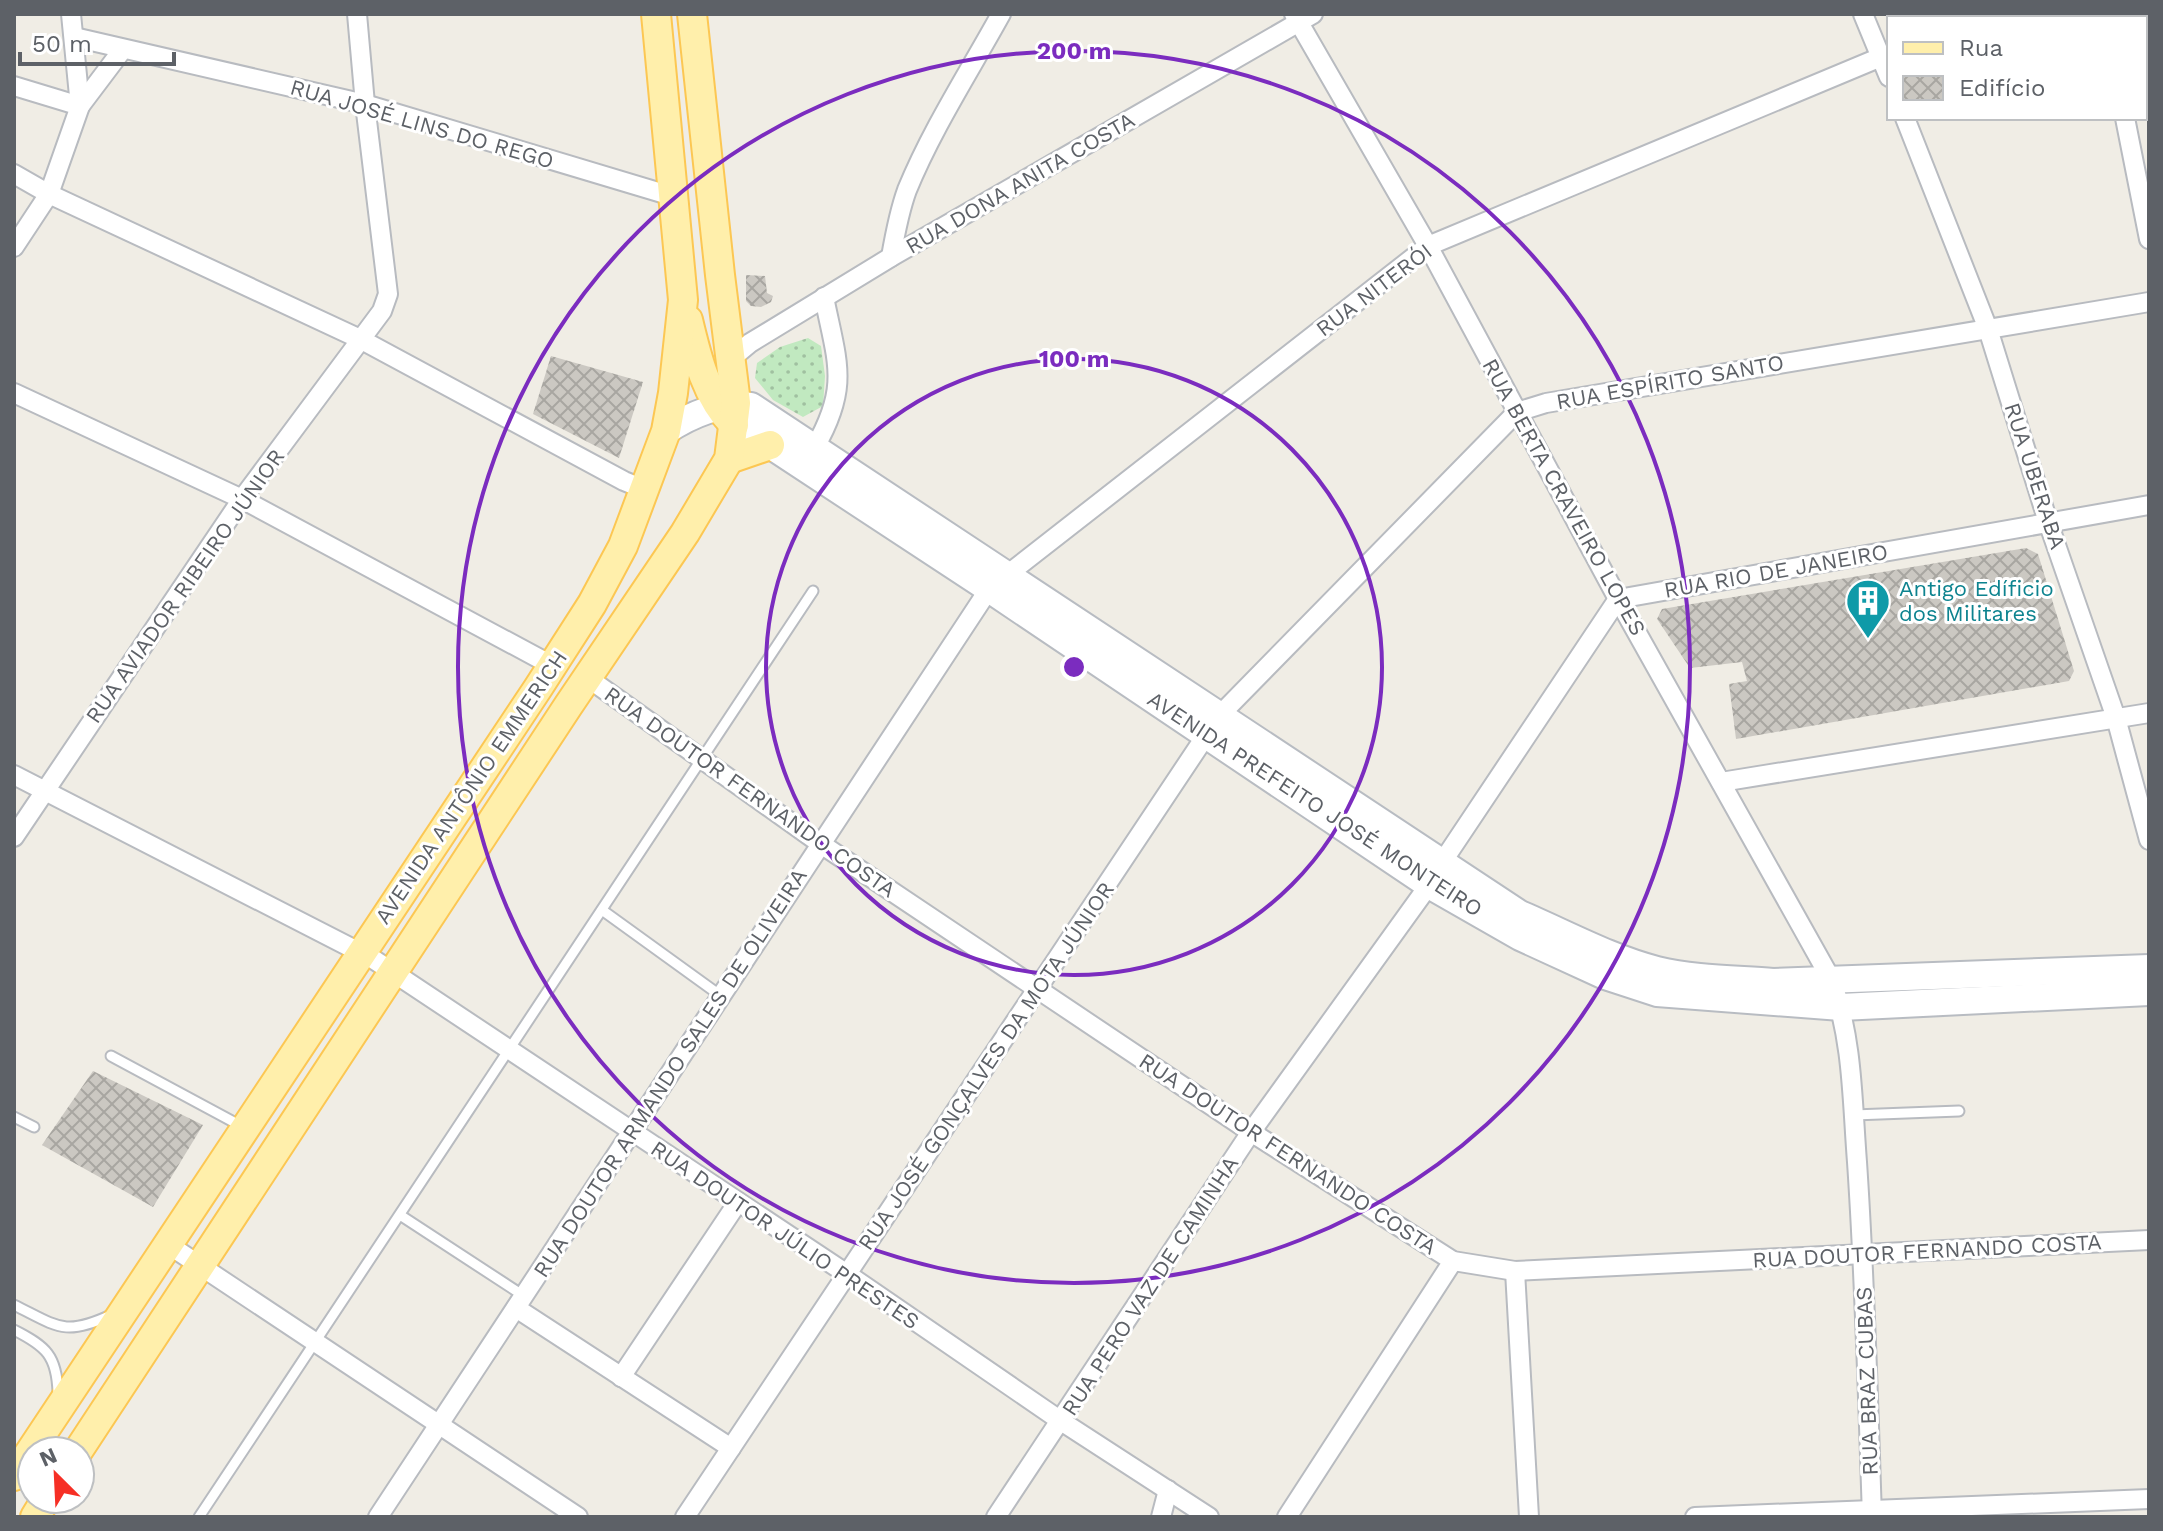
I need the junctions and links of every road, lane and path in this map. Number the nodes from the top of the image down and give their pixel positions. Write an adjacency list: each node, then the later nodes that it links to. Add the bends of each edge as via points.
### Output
1 (71, 14): 8 (street)
2 (357, 14): 13 (street, RUA AVIADOR RIBEIRO JÚNIOR)
3 (656, 14): 19 (main road, AVENIDA ANTÔNIO EMMERICH)
4 (692, 14): 29 (main road)
5 (1001, 14): 23 (street, via 907,191)
6 (1863, 14): 10 (street)
7 (1302, 17): 21 (street, RUA BERTA CRAVEIRO LOPES); 23 (street, RUA DONA ANITA COSTA)
8 (74, 37): 9 (street, RUA JOSÉ LINS DO REGO); 14 (street)
9 (123, 49): 13 (street, RUA JOSÉ LINS DO REGO); 14 (street)
10 (1881, 57): 11 (street); 21 (street, RUA NITERÓI)
11 (1887, 72)
12 (14, 86): 14 (street)
13 (365, 104): 19 (street, RUA JOSÉ LINS DO REGO); 28 (street, RUA AVIADOR RIBEIRO JÚNIOR, via 388,294)
14 (80, 106): 18 (street)
15 (1906, 120): 27 (street, RUA UBERABA)
16 (2125, 120): 20 (street)
17 (14, 174): 18 (street)
18 (49, 194): 22 (street); 28 (street)
19 (675, 197): 25 (main road, AVENIDA ANTÔNIO EMMERICH)
20 (2149, 239)
21 (1428, 246): 33 (street, RUA BERTA CRAVEIRO LOPES); 42 (street, RUA NITERÓI)
22 (14, 247)
23 (891, 257): 24 (street, RUA DONA ANITA COSTA)
24 (824, 297): 29 (street, RUA DONA ANITA COSTA); 36 (street, via 838,382 834,409)
25 (683, 300): 30 (main road); 34 (main road, AVENIDA ANTÔNIO EMMERICH)
26 (2149, 302): 27 (street, RUA ESPÍRITO SANTO)
27 (1988, 329): 33 (street, RUA ESPÍRITO SANTO); 41 (street, RUA UBERABA)
28 (360, 339): 38 (street); 39 (street, RUA AVIADOR RIBEIRO JÚNIOR)
29 (732, 358): 30 (main road, via 716,369); 32 (main road, AVENIDA ANTÔNIO EMMERICH)
30 (701, 369): 32 (main road)
31 (14, 393): 39 (street)
32 (729, 412): 34 (main road, via 680,422); 35 (main road, AVENIDA PREFEITO JOSÉ MONTEIRO); 37 (main road, AVENIDA ANTÔNIO EMMERICH)
33 (1517, 412): 44 (street, RUA BERTA CRAVEIRO LOPES); 49 (street)
34 (666, 431): 38 (main road, AVENIDA ANTÔNIO EMMERICH)
35 (775, 434): 36 (main road, AVENIDA PREFEITO JOSÉ MONTEIRO); 37 (main road); 42 (main road, AVENIDA PREFEITO JOSÉ MONTEIRO)
36 (815, 447): 42 (main road, AVENIDA PREFEITO JOSÉ MONTEIRO)
37 (729, 459): 46 (main road, AVENIDA ANTÔNIO EMMERICH)
38 (646, 490): 45 (main road, AVENIDA ANTÔNIO EMMERICH, via 610,571)
39 (242, 499): 45 (street); 53 (street, RUA AVIADOR RIBEIRO JÚNIOR)
40 (2149, 505): 41 (street, RUA RIO DE JANEIRO)
41 (2048, 522): 44 (street, RUA RIO DE JANEIRO); 48 (street, RUA UBERABA)
42 (998, 581): 49 (main road, AVENIDA PREFEITO JOSÉ MONTEIRO); 56 (street, RUA DOUTOR ARMANDO SALES DE OLIVEIRA)
43 (813, 591): 50 (lane)
44 (1618, 599): 52 (street, RUA BERTA CRAVEIRO LOPES); 57 (street)
45 (553, 666): 60 (main road, AVENIDA ANTÔNIO EMMERICH)
46 (588, 678): 50 (street, RUA DOUTOR FERNANDO COSTA); 62 (main road, AVENIDA ANTÔNIO EMMERICH)
47 (2149, 713): 48 (street)
48 (2116, 718): 52 (street); 55 (street, RUA UBERABA)
49 (1213, 725): 57 (main road, AVENIDA PREFEITO JOSÉ MONTEIRO); 58 (main road, AVENIDA PREFEITO JOSÉ MONTEIRO); 64 (street, RUA JOSÉ GONÇALVES DA MOTA JÚNIOR)
50 (703, 758): 56 (street, RUA DOUTOR FERNANDO COSTA); 59 (lane)
51 (14, 775): 53 (street, RUA DOUTOR JÚLIO PRESTES)
52 (1721, 782): 63 (street, RUA BERTA CRAVEIRO LOPES)
53 (45, 789): 54 (street, RUA AVIADOR RIBEIRO JÚNIOR); 60 (street, RUA DOUTOR JÚLIO PRESTES)
54 (14, 837)
55 (2149, 840)
56 (821, 844): 64 (street, RUA DOUTOR FERNANDO COSTA); 66 (street, RUA DOUTOR ARMANDO SALES DE OLIVEIRA)
57 (1443, 861): 58 (street, RUA PERO VAZ DE CAMINHA); 63 (main road, AVENIDA PREFEITO JOSÉ MONTEIRO, via 1520,914 1657,970 1773,982)
58 (1429, 885): 67 (main road, AVENIDA PREFEITO JOSÉ MONTEIRO, via 1520,937 1657,993); 76 (street, RUA PERO VAZ DE CAMINHA)
59 (602, 910): 66 (lane); 68 (lane)
60 (361, 953): 62 (street, RUA DOUTOR JÚLIO PRESTES); 74 (main road, AVENIDA ANTÔNIO EMMERICH)
61 (2149, 968): 63 (main road, AVENIDA PREFEITO JOSÉ MONTEIRO)
62 (392, 972): 68 (street, RUA DOUTOR JÚLIO PRESTES); 83 (main road, AVENIDA ANTÔNIO EMMERICH)
63 (1832, 981): 67 (street, RUA BERTA CRAVEIRO LOPES)
64 (1037, 988): 76 (street, RUA DOUTOR FERNANDO COSTA); 85 (street, RUA JOSÉ GONÇALVES DA MOTA JÚNIOR)
65 (2149, 992): 67 (main road, AVENIDA PREFEITO JOSÉ MONTEIRO)
66 (721, 996): 75 (street, RUA DOUTOR ARMANDO SALES DE OLIVEIRA)
67 (1841, 1007): 71 (street, RUA BRAZ CUBAS)
68 (508, 1051): 75 (street, RUA DOUTOR JÚLIO PRESTES); 78 (lane)
69 (111, 1056): 74 (lane)
70 (1959, 1111): 71 (lane)
71 (1853, 1115): 81 (street, RUA BRAZ CUBAS)
72 (14, 1117): 73 (lane)
73 (34, 1127)
74 (246, 1128): 80 (main road, AVENIDA ANTÔNIO EMMERICH)
75 (631, 1132): 77 (street, RUA DOUTOR JÚLIO PRESTES); 86 (street, RUA DOUTOR ARMANDO SALES DE OLIVEIRA)
76 (1251, 1132): 82 (street, RUA DOUTOR FERNANDO COSTA); 93 (street, RUA PERO VAZ DE CAMINHA)
77 (738, 1202): 85 (street, RUA DOUTOR JÚLIO PRESTES); 91 (street)
78 (400, 1215): 86 (lane); 90 (lane)
79 (2149, 1240): 81 (street, RUA DOUTOR FERNANDO COSTA)
80 (169, 1245): 83 (street); 88 (main road, AVENIDA ANTÔNIO EMMERICH)
81 (1863, 1253): 84 (street, RUA DOUTOR FERNANDO COSTA); 100 (street, RUA BRAZ CUBAS)
82 (1453, 1261): 84 (street, RUA DOUTOR FERNANDO COSTA); 108 (street)
83 (198, 1265): 90 (street); 95 (main road, AVENIDA ANTÔNIO EMMERICH)
84 (1515, 1271): 109 (street)
85 (847, 1274): 93 (street, RUA DOUTOR JÚLIO PRESTES); 96 (street, RUA JOSÉ GONÇALVES DA MOTA JÚNIOR)
86 (520, 1302): 91 (street); 94 (street, RUA DOUTOR ARMANDO SALES DE OLIVEIRA)
87 (14, 1305): 88 (lane, via 66,1329)
88 (124, 1309): 92 (main road, AVENIDA ANTÔNIO EMMERICH)
89 (14, 1330): 92 (lane, via 37,1341 53,1360)
90 (314, 1342): 94 (street); 101 (lane)
91 (621, 1377): 96 (street)
92 (59, 1407): 97 (main road, AVENIDA ANTÔNIO EMMERICH)
93 (1061, 1421): 98 (street, RUA DOUTOR JÚLIO PRESTES); 105 (street, RUA PERO VAZ DE CAMINHA)
94 (439, 1425): 102 (street, RUA DOUTOR ARMANDO SALES DE OLIVEIRA); 103 (street)
95 (88, 1435)
96 (731, 1448): 104 (street, RUA JOSÉ GONÇALVES DA MOTA JÚNIOR)
97 (14, 1476)
98 (1168, 1490): 106 (street); 107 (street, RUA DOUTOR JÚLIO PRESTES)
99 (2149, 1499): 100 (street)
100 (1872, 1514): 110 (street)
101 (199, 1517)
102 (378, 1517)
103 (578, 1517)
104 (685, 1517)
105 (996, 1517)
106 (1161, 1517)
107 (1209, 1517)
108 (1287, 1517)
109 (1529, 1517)
110 (1695, 1517)

